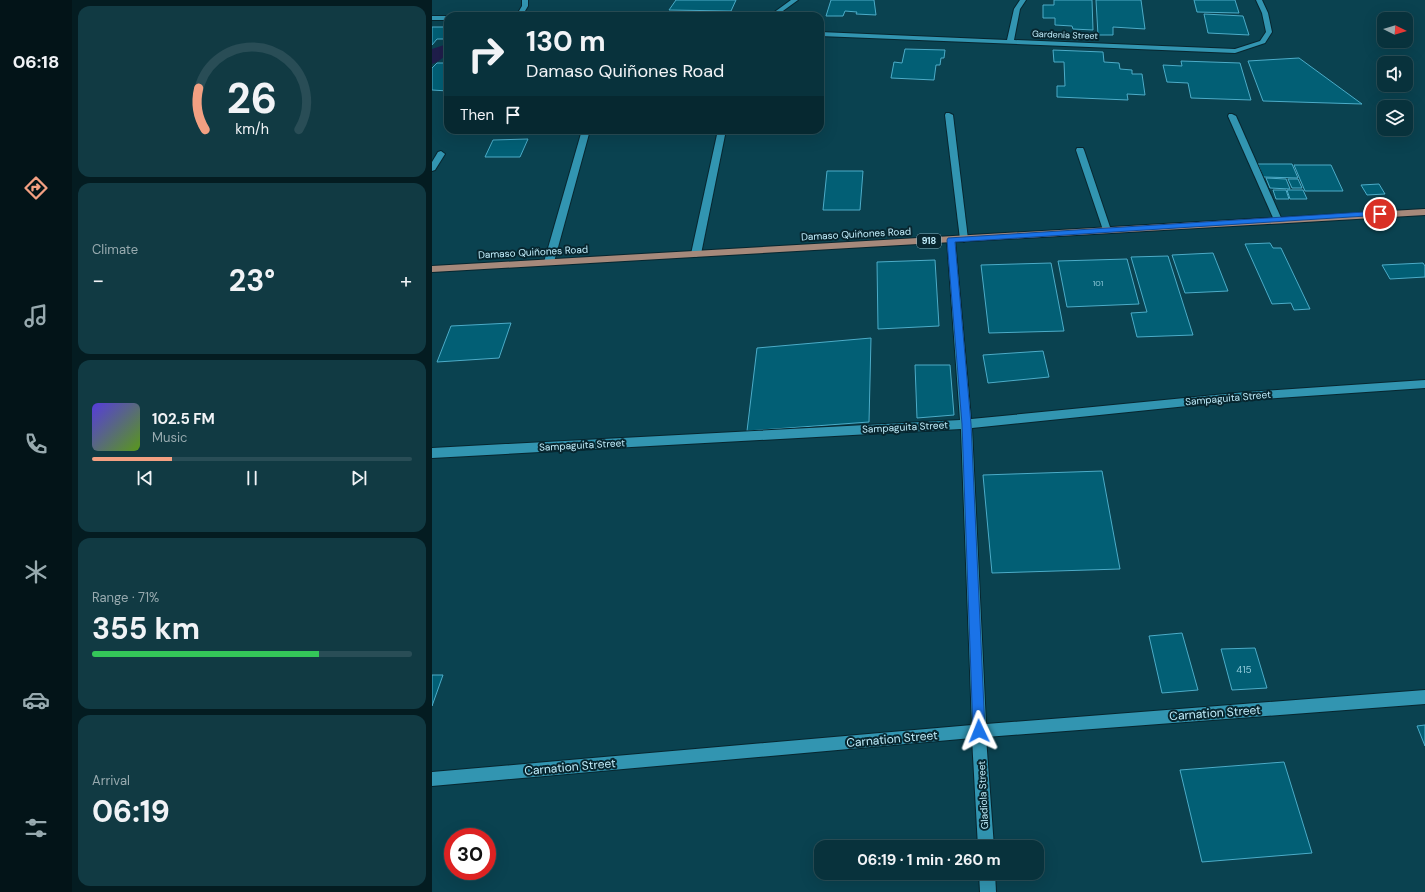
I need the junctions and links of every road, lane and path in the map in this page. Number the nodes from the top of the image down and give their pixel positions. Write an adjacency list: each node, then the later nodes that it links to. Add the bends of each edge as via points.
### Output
1 (525, 0): 5 (street)
2 (795, 0): 6 (street)
3 (1023, 0): 10 (street, via 1017,9)
4 (1259, 0): 10 (street, Gardenia Street, via 1269,32 1263,42 1235,51)
5 (521, 12)
6 (778, 12)
7 (432, 18): 8 (street)
8 (444, 18)
9 (824, 34): 10 (street, Gardenia Street)
10 (1010, 42)
11 (949, 115): 22 (street)
12 (1232, 116): 19 (street)
13 (585, 134): 24 (street)
14 (721, 134): 23 (street)
15 (1080, 150): 20 (street)
16 (441, 154): 17 (street)
17 (432, 168)
18 (1425, 212): 19 (main road, Damaso Quiñones Road / 918)
19 (1278, 220): 20 (main road, Damaso Quiñones Road / 918)
20 (1107, 230): 22 (main road, Damaso Quiñones Road / 918)
21 (951, 240): 22 (main road, Damaso Quiñones Road / 918); 23 (main road, Damaso Quiñones Road / 918); 27 (street, Gladiola Street)
22 (964, 240)
23 (696, 254): 24 (main road, Damaso Quiñones Road / 918)
24 (549, 262): 25 (main road, Damaso Quiñones Road / 918)
25 (432, 269)
26 (1425, 384): 27 (street, Sampaguita Street, via 1246,396)
27 (966, 424): 28 (street, Sampaguita Street); 30 (street, Gladiola Street)
28 (432, 453)
29 (1425, 697): 30 (street, Carnation Street)
30 (979, 731): 31 (street, Carnation Street); 32 (street, Gladiola Street)
31 (432, 779)
32 (986, 840)
33 (987, 880): 34 (street)
34 (988, 892)

